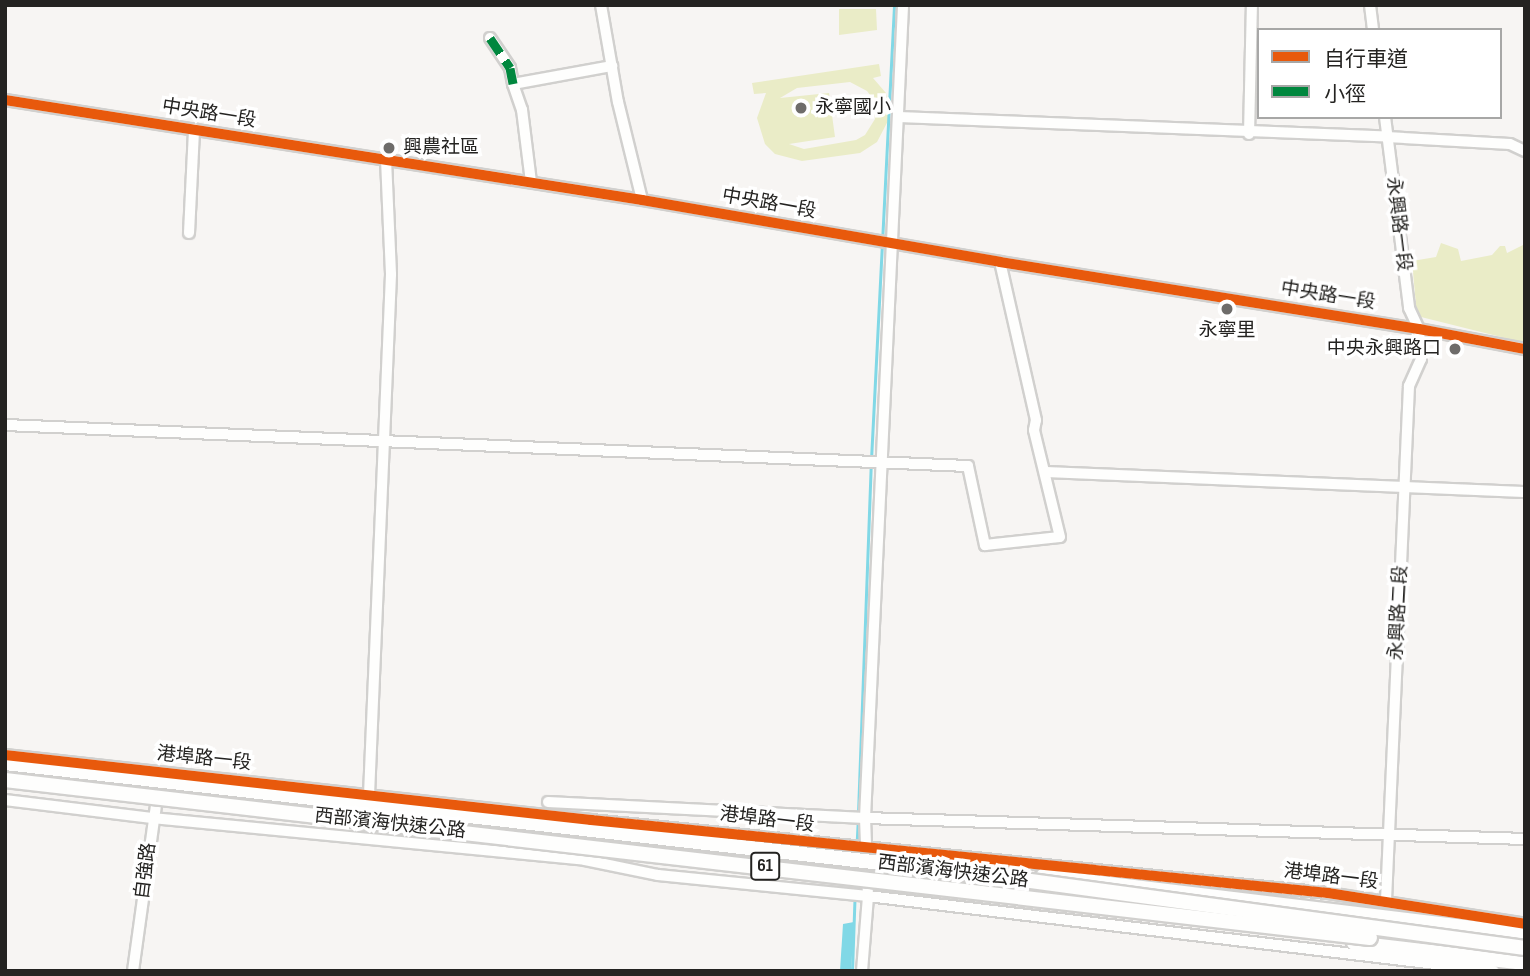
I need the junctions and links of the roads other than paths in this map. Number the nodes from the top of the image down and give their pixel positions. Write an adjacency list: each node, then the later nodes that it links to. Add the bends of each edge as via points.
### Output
1 (601, 5): 7 (street)
2 (903, 5): 10 (street)
3 (1252, 5): 13 (street)
4 (1370, 5): 5 (street)
5 (1373, 28)
6 (490, 38): 8 (street, via 510,68)
7 (612, 66): 8 (street); 18 (street)
8 (513, 84): 17 (street, via 522,110)
9 (5, 100): 12 (street, 中央路一段)
10 (899, 117): 13 (street); 20 (street)
11 (1385, 119): 14 (street, 永興路一段)
12 (194, 129): 16 (street, 中央路一段); 19 (street)
13 (1249, 134): 14 (street)
14 (1387, 137): 15 (street, via 1510,144); 22 (street, 永興路一段, via 1409,308)
15 (1525, 151)
16 (386, 159): 17 (street, 中央路一段); 25 (street, via 391,274)
17 (531, 182): 18 (street, 中央路一段)
18 (642, 200): 20 (street, 中央路一段)
19 (189, 233)
20 (893, 242): 21 (street, 中央路一段); 26 (street)
21 (1000, 262): 22 (street, 中央路一段); 27 (street)
22 (1419, 329): 23 (street, 中央路一段); 28 (street, 永興路二段, via 1421,359 1409,386)
23 (1525, 349)
24 (5, 425): 25 (street)
25 (385, 443): 26 (street); 34 (street)
26 (882, 464): 27 (street, via 968,466 985,545 1060,537); 38 (street)
27 (1045, 472): 28 (street)
28 (1405, 487): 29 (street); 40 (street, 永興路二段)
29 (1525, 492)
30 (5, 755): 32 (street, 港埠路一段)
31 (5, 763): 46 (highway, 西部濱海快速公路 / 61, bridge)
32 (160, 772): 34 (street, 港埠路一段); 37 (street, 自強路)
33 (5, 780): 47 (highway, 西部濱海快速公路 / 61, bridge)
34 (369, 795): 39 (street, 港埠路一段)
35 (5, 800): 37 (street)
36 (548, 802): 38 (street)
37 (152, 818): 44 (street); 55 (street, 自強路)
38 (865, 818): 40 (street); 43 (street)
39 (592, 820): 42 (street); 43 (street, 港埠路一段)
40 (1388, 833): 41 (street); 49 (street, 永興路二段)
41 (1525, 839)
42 (688, 848): 44 (street); 45 (street, 港埠路一段)
43 (866, 849): 45 (street); 49 (street, 港埠路一段)
44 (585, 860): 48 (street, via 658,875)
45 (865, 870): 48 (street); 52 (street, 港埠路一段)
46 (987, 875): 51 (highway, bridge, via 1042,876); 52 (highway, 西部濱海快速公路 / 61, bridge)
47 (885, 880): 53 (highway, 西部濱海快速公路 / 61, bridge); 54 (highway, bridge, via 962,897)
48 (868, 896): 56 (street); 57 (street)
49 (1385, 901): 50 (street, 港埠路一段)
50 (1525, 924)
51 (1525, 934)
52 (1525, 947)
53 (1525, 956)
54 (1525, 963)
55 (133, 971)
56 (862, 971)
57 (1494, 971)

